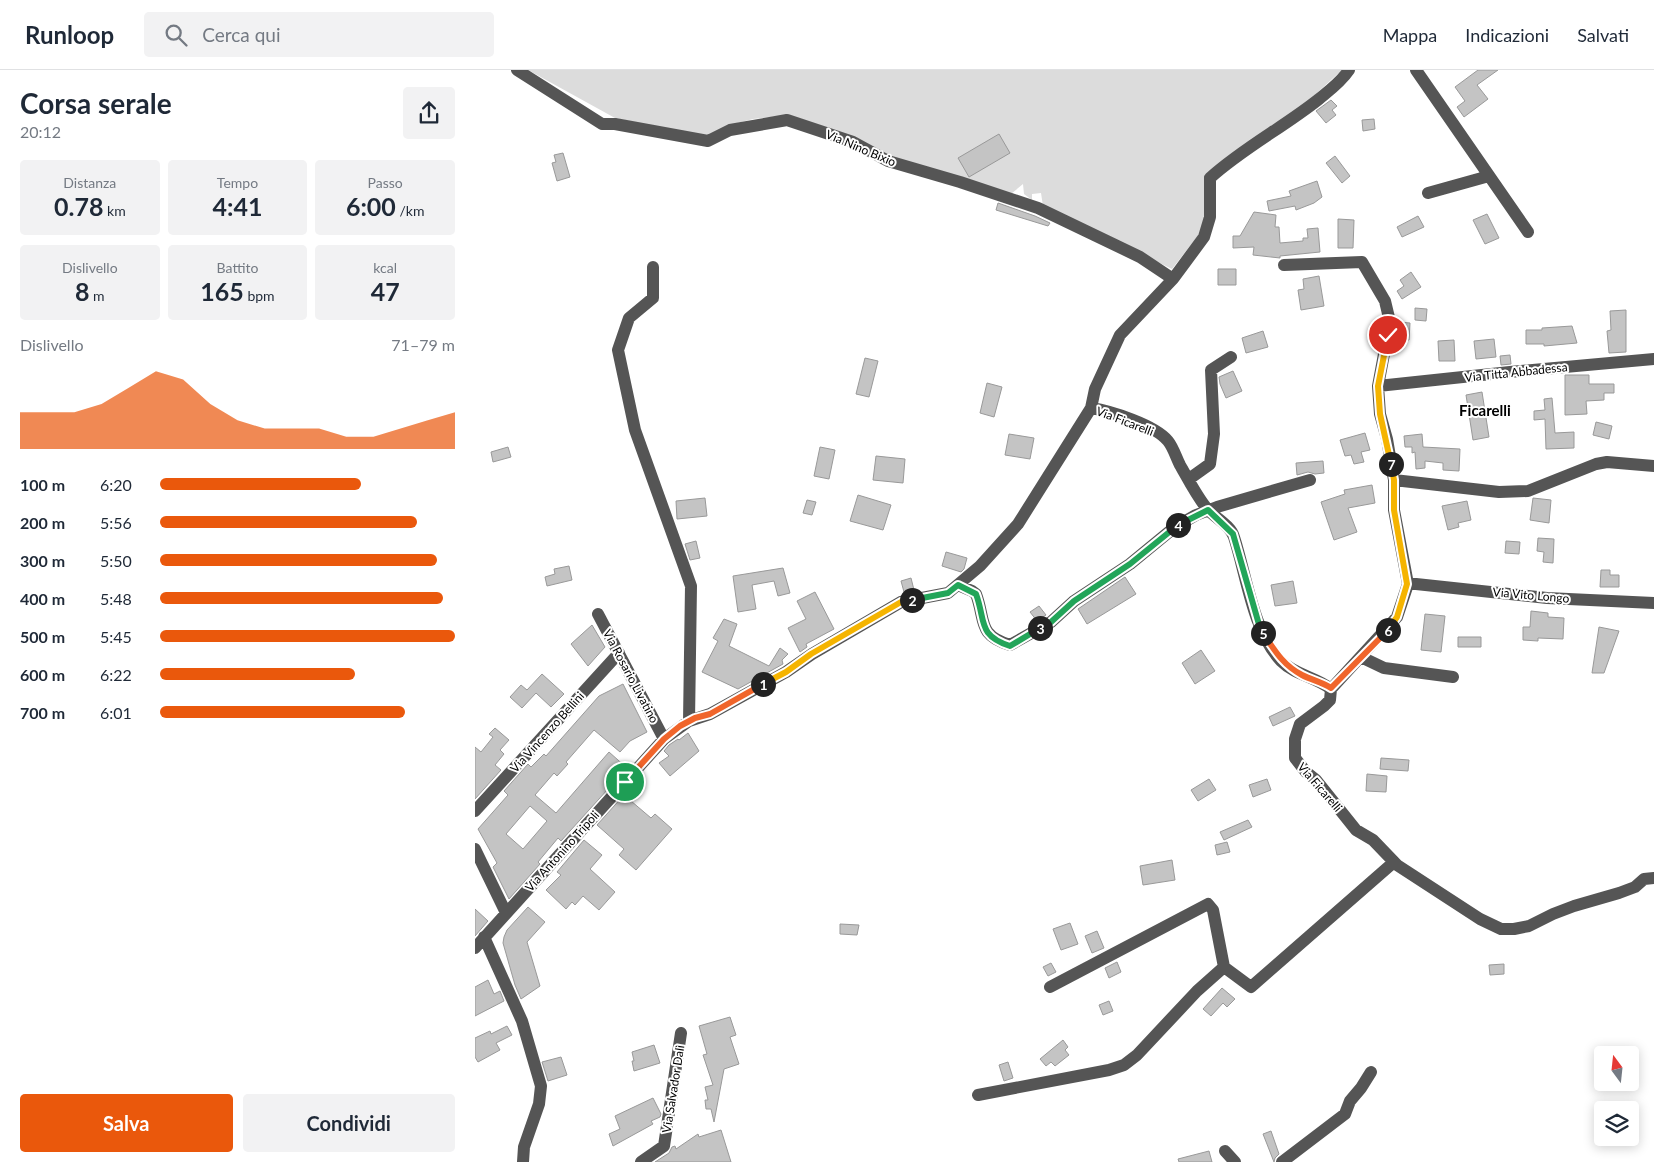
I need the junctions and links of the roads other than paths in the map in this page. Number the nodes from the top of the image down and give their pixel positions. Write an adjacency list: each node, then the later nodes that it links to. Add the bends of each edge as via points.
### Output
1 (517, 70): 9 (street, Via Nino Bixio, via 602,124 708,141 730,130 787,120 853,142 888,161 1038,208 1141,257)
2 (1349, 70): 9 (street, Via Antonino Tripoli, via 1341,81 1297,117 1211,178 1211,217 1204,237)
3 (1416, 70): 4 (street)
4 (1489, 176): 5 (street); 6 (street)
5 (1428, 193)
6 (1528, 232)
7 (1284, 265): 12 (street, via 1362,262 1385,301 1390,322)
8 (653, 267): 27 (street, via 653,298 629,318 618,350 635,430 691,586)
9 (1173, 279): 13 (street, Via Antonino Tripoli, via 1120,335 1095,389)
10 (1231, 357): 15 (street, via 1211,370 1215,434 1210,464)
11 (1654, 359): 12 (street, Via Titta Abbadessa)
12 (1378, 386): 17 (street, via 1380,414)
13 (1091, 408): 15 (street, Via Ficarelli, via 1158,433 1167,441); 20 (street, Via Antonino Tripoli, via 1018,524)
14 (1654, 466): 17 (street, via 1596,464 1528,491 1499,492)
15 (1189, 479): 18 (street, Via Ficarelli)
16 (1310, 480): 18 (street)
17 (1394, 480): 19 (street, via 1394,510)
18 (1208, 510): 20 (street, via 1175,527 1130,564 1074,601 1051,622 1010,646 997,641 985,630 976,594); 26 (street, Via Ficarelli, via 1233,534 1260,628 1282,661)
19 (1407, 584): 21 (street, Via Vito Longo, via 1547,598); 24 (street, via 1397,617)
20 (958, 585): 27 (street, Via Antonino Tripoli, via 948,593 901,602 786,672 710,714)
21 (1654, 603)
22 (598, 614): 23 (street, Via Rosario Livatino)
23 (619, 653): 28 (street, Via Rosario Livatino); 29 (street, Via Vincenzo Bellini)
24 (1361, 657): 25 (street, via 1384,668); 26 (street)
25 (1453, 677)
26 (1331, 688): 31 (street, Via Ficarelli, via 1330,700 1300,724 1295,739 1295,758 1356,830 1373,840)
27 (692, 720): 28 (street, Via Antonino Tripoli)
28 (664, 739): 33 (street, Via Antonino Tripoli)
29 (475, 811)
30 (475, 848): 33 (street)
31 (1395, 862): 32 (street, Via Ficarelli, via 1480,919 1501,929 1529,926 1553,914); 36 (street, via 1251,987)
32 (1654, 878)
33 (506, 913): 34 (street, Via Antonino Tripoli)
34 (484, 937): 35 (street, Via Antonino Tripoli); 42 (street, via 521,1021 541,1086)
35 (475, 948)
36 (1224, 967): 37 (street, via 1213,910 1208,904); 40 (street, via 1125,1066)
37 (1050, 987)
38 (681, 1033): 43 (street, Via Salvador Dalì, via 664,1146)
39 (1371, 1072): 45 (street, via 1350,1101 1345,1114)
40 (978, 1095)
41 (1225, 1151): 44 (street)
42 (523, 1162)
43 (641, 1162)
44 (1235, 1162)
45 (1282, 1162)

